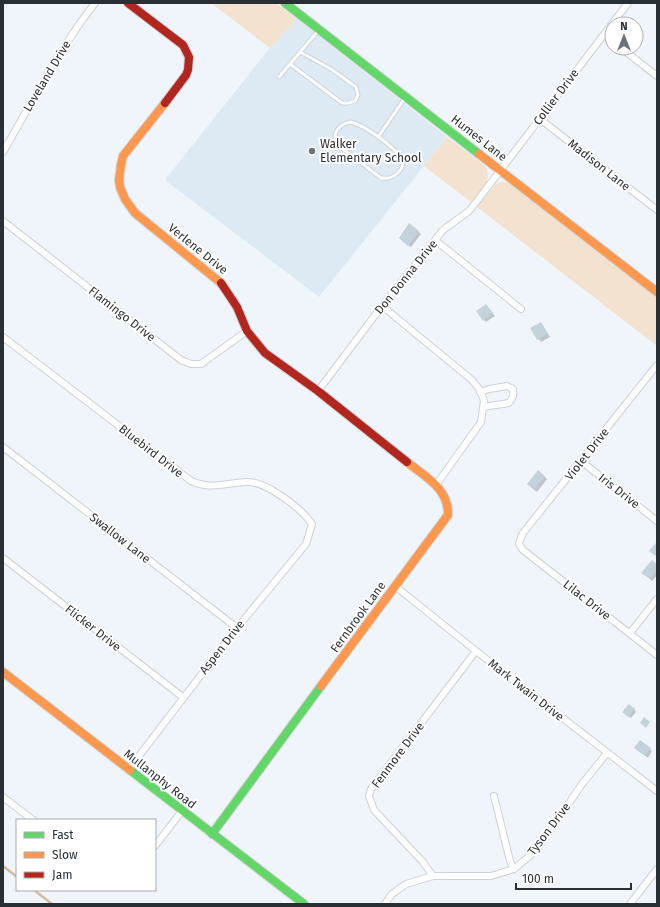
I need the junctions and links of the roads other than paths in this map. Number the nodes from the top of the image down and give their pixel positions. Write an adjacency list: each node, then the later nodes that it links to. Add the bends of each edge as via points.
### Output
1 (95, 3): 16 (street, Loveland Drive, via 55,61)
2 (128, 3): 24 (street, Verlene Drive, via 183,45 189,57 186,75 123,156 119,168 120,191 135,213 223,285 237,307)
3 (285, 3): 6 (street, Humes Lane)
4 (628, 3): 5 (street, Collier Drive)
5 (618, 16)
6 (319, 30): 8 (lane); 13 (street, Humes Lane)
7 (604, 35): 14 (street, Collier Drive)
8 (300, 52): 10 (lane); 10 (lane, via 331,69 356,87 356,100 342,103)
9 (631, 56): 11 (street)
10 (290, 64): 12 (lane)
11 (657, 76)
12 (279, 77)
13 (406, 97): 15 (lane); 17 (street, Humes Lane)
14 (540, 119): 17 (street, Collier Drive); 18 (street, Madison Lane)
15 (378, 137): 15 (lane, via 360,124 351,122 339,126 334,136 335,142 348,154 381,178 390,178 399,172 403,161 399,154)
16 (3, 152)
17 (501, 170): 20 (street, Don Donna Drive, via 468,211 443,230); 21 (street, Humes Lane)
18 (657, 210)
19 (3, 221): 24 (street, Flamingo Drive, via 181,360 201,364)
20 (435, 240): 22 (street, Don Donna Drive); 23 (street)
21 (657, 292)
22 (382, 306): 27 (street, Don Donna Drive); 28 (street, via 472,380)
23 (520, 309)
24 (247, 331): 27 (street, Verlene Drive, via 265,353)
25 (3, 337): 34 (street, Bluebird Drive, via 191,481 201,486 248,481 258,483 298,508)
26 (657, 365): 31 (street, Violet Drive)
27 (318, 391): 32 (street, Verlene Drive)
28 (480, 392): 29 (street, via 484,401); 29 (street, via 507,386 513,389 514,393 509,403)
29 (483, 407): 32 (street, via 481,422)
30 (3, 447): 39 (street, Swallow Lane)
31 (581, 462): 33 (street, Iris Drive); 35 (street, Violet Drive, via 523,533)
32 (436, 485): 37 (street, Fernbrook Lane, via 447,498 448,515)
33 (657, 521)
34 (312, 524): 39 (street, Aspen Drive, via 306,544)
35 (519, 544): 40 (street, Lilac Drive, via 523,550)
36 (3, 558): 44 (street, Flicker Drive)
37 (395, 586): 41 (street, Mark Twain Drive); 52 (street, Fernbrook Lane)
38 (657, 599): 40 (street)
39 (237, 628): 44 (street, Aspen Drive)
40 (630, 633): 42 (street, Lilac Drive)
41 (476, 652): 45 (street, Mark Twain Drive); 56 (street, Fenmore Drive, via 371,789 369,796 374,810)
42 (657, 655)
43 (3, 672): 46 (street, Mullanphy Road)
44 (184, 698): 46 (street, Aspen Drive)
45 (607, 752): 47 (street, Mark Twain Drive); 54 (street, Tyson Drive, via 548,834 532,854)
46 (129, 769): 50 (street, Mullanphy Road)
47 (657, 791)
48 (494, 796): 54 (street)
49 (3, 797): 51 (street)
50 (182, 811): 52 (street, Mullanphy Road); 53 (street)
51 (32, 819)
52 (212, 834): 57 (street, Mullanphy Road)
53 (156, 845)
54 (514, 869): 56 (street, Tyson Drive, via 491,876)
55 (657, 869): 59 (street)
56 (433, 876): 58 (street, Tyson Drive, via 406,884 392,894)
57 (304, 904)
58 (385, 904)
59 (630, 904)

